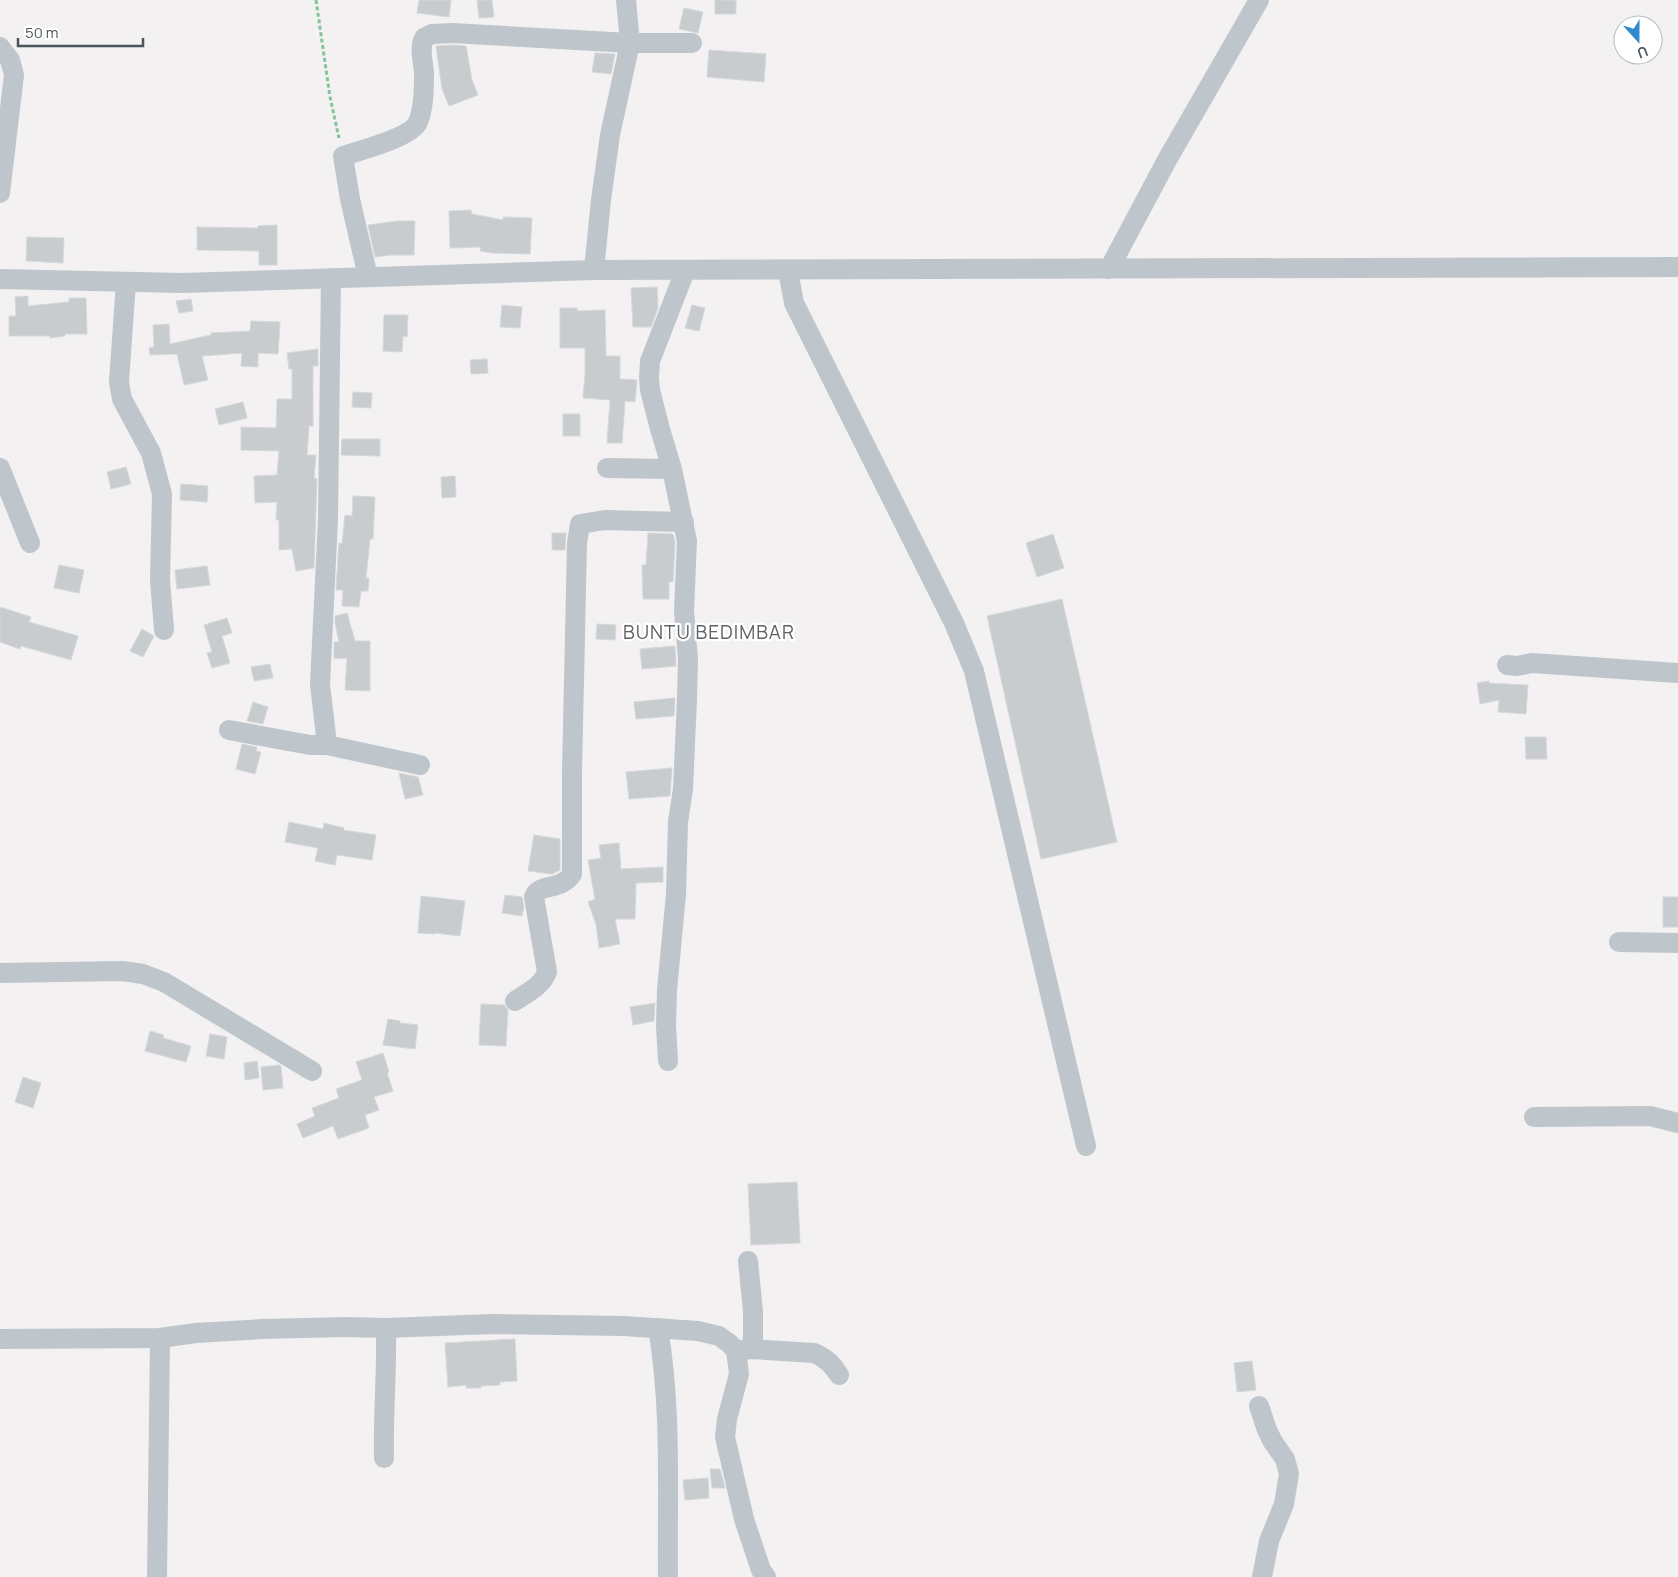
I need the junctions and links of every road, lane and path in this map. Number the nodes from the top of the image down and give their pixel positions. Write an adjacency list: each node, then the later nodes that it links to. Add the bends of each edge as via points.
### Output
1 (316, 0): 7 (path, via 330,97)
2 (626, 0): 4 (street)
3 (1260, 0): 10 (street, via 1167,160)
4 (630, 43): 5 (street); 7 (street, via 432,34 422,41 424,87 418,124 403,135); 11 (street, via 610,135)
5 (692, 43)
6 (0, 46): 8 (street, via 10,60 14,75)
7 (343, 156): 14 (street)
8 (0, 193)
9 (1678, 267): 10 (street)
10 (1121, 269): 13 (street)
11 (594, 270): 12 (street); 14 (street)
12 (685, 271): 13 (street); 20 (street, via 650,361 650,390)
13 (788, 271): 37 (street, via 794,303 954,623 974,671)
14 (368, 277): 15 (street)
15 (331, 278): 17 (street); 27 (street, via 328,520 320,684)
16 (0, 279): 17 (street)
17 (126, 282): 23 (street, via 119,382 122,399 151,453 162,494 160,580)
18 (0, 468): 22 (street)
19 (607, 468): 20 (street)
20 (672, 469): 21 (street)
21 (684, 522): 32 (street, via 605,520 580,524 577,543 572,874 559,885 536,892 534,897 547,972 541,983); 33 (street, via 687,541 684,611 688,699 667,990)
22 (30, 543)
23 (164, 630)
24 (1507, 665): 25 (street, via 1532,663)
25 (1678, 673)
26 (229, 730): 27 (street)
27 (328, 746): 28 (street)
28 (420, 765)
29 (1619, 942): 30 (street)
30 (1678, 943)
31 (0, 973): 34 (street, via 123,971 143,974 164,982)
32 (515, 1001)
33 (668, 1060)
34 (312, 1071)
35 (1534, 1117): 36 (street, via 1650,1116)
36 (1678, 1123)
37 (1086, 1146)
38 (748, 1261): 43 (street, via 754,1326)
39 (386, 1328): 40 (street, via 523,1324); 41 (street, via 263,1329); 46 (street)
40 (658, 1328): 43 (street, via 719,1336); 48 (street, via 667,1439)
41 (160, 1338): 42 (street); 47 (street)
42 (0, 1339)
43 (743, 1350): 44 (street, via 814,1353 828,1360); 49 (street, via 725,1437 744,1518)
44 (839, 1375)
45 (1259, 1406): 50 (street, via 1289,1474 1284,1504 1269,1541)
46 (384, 1458)
47 (156, 1577)
48 (668, 1577)
49 (766, 1577)
50 (1262, 1577)

